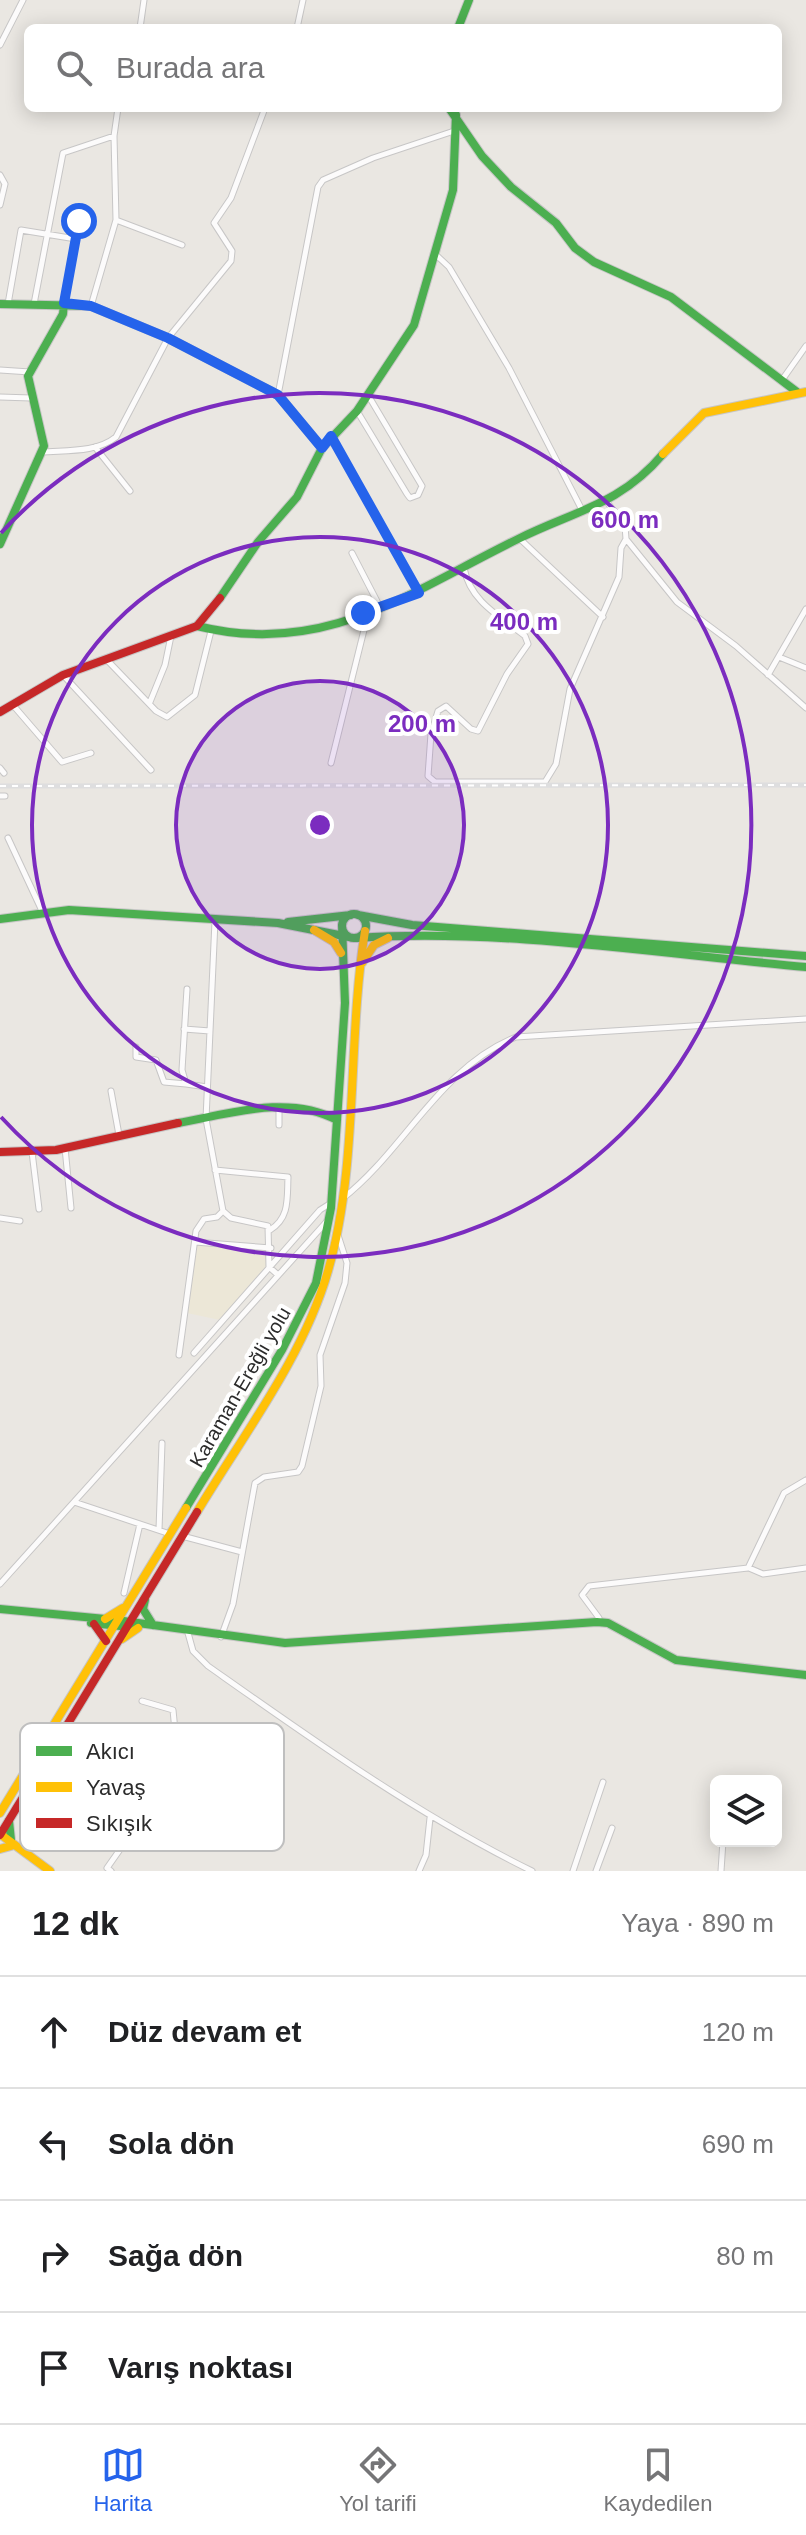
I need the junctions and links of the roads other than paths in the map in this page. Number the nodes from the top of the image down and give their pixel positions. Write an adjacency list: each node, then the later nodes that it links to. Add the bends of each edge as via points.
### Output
1 (23, 0): 8 (street)
2 (144, 0): 5 (street)
3 (303, 0): 6 (street)
4 (469, 0): 7 (main road)
5 (141, 24)
6 (298, 24)
7 (460, 24)
8 (0, 45)
9 (117, 112): 13 (street)
10 (263, 112): 26 (street, via 231,198 214,223 232,251 231,261)
11 (452, 112): 12 (main road); 30 (main road, via 482,156 556,223 575,248 671,297)
12 (454, 131): 21 (main road, via 453,190); 32 (street, via 373,158 318,187)
13 (114, 136): 16 (street); 18 (street, via 63,153)
14 (0, 175): 15 (street, via 5,184)
15 (0, 205)
16 (116, 220): 20 (street); 25 (street)
17 (79, 221): 19 (street)
18 (48, 237): 19 (street); 23 (street, via 21,230); 24 (street)
19 (76, 239): 22 (street)
20 (182, 245)
21 (435, 254): 33 (main road, via 414,325); 43 (street, via 449,267 509,368)
22 (64, 303): 24 (main road); 25 (main road); 29 (main road)
23 (4, 304): 24 (main road)
24 (34, 305)
25 (91, 306): 26 (main road)
26 (168, 338): 32 (main road); 38 (street, via 116,437)
27 (806, 346): 30 (street)
28 (0, 370): 29 (street)
29 (30, 372): 35 (main road)
30 (782, 381): 31 (main road)
31 (801, 392): 42 (main road, via 704,413 643,477)
32 (278, 395): 39 (main road)
33 (368, 395): 36 (main road); 36 (street, via 422,486 418,495 407,494)
34 (0, 397): 35 (street)
35 (31, 398): 40 (main road)
36 (357, 411): 37 (main road)
37 (331, 436): 39 (main road); 49 (street)
38 (95, 447): 40 (street); 41 (street)
39 (322, 448): 54 (main road, via 297,497)
40 (42, 452): 46 (main road)
41 (130, 491)
42 (605, 501): 43 (main road); 45 (street, via 625,526)
43 (582, 510): 44 (main road)
44 (519, 538): 48 (main road); 53 (street)
45 (626, 539): 53 (street, via 619,577); 61 (street, via 677,602)
46 (0, 544)
47 (352, 553): 50 (street)
48 (464, 567): 49 (main road); 53 (street, via 467,584 483,605 525,636 528,644 478,731 446,706 438,711 428,776 435,782 545,782 556,764 570,689)
49 (419, 593): 50 (main road)
50 (381, 609): 52 (main road)
51 (806, 609): 57 (street)
52 (363, 613): 55 (main road, via 257,634); 67 (street, via 365,626)
53 (603, 617)
54 (197, 626): 55 (main road); 56 (main road)
55 (211, 631): 62 (street, via 195,695 167,717)
56 (171, 636): 58 (main road); 62 (street)
57 (779, 657): 59 (street); 61 (street)
58 (106, 659): 60 (main road); 62 (street)
59 (806, 668)
60 (63, 675): 63 (main road); 68 (street)
61 (768, 675): 64 (street)
62 (150, 702)
63 (12, 704): 65 (main road); 66 (street, via 62,762)
64 (806, 708)
65 (0, 712)
66 (91, 753)
67 (331, 763)
68 (151, 770)
69 (8, 838): 70 (street)
70 (43, 913): 72 (main road); 73 (main road, via 69,910)
71 (354, 915): 74 (main road); 76 (main road); 76 (main road, Karaman-Ereğli yolu, via 365,921); 78 (main road, via 412,925)
72 (0, 918)
73 (215, 921): 74 (main road); 85 (street)
74 (278, 923): 75 (main road)
75 (314, 930): 76 (main road); 79 (main road, via 334,942)
76 (353, 934): 77 (main road); 79 (main road, Karaman-Ereğli yolu); 81 (main road, Karaman-Ereğli yolu)
77 (401, 935): 80 (main road); 81 (main road, via 374,945)
78 (806, 956)
79 (344, 962): 92 (main road, Karaman-Ereğli yolu)
80 (806, 967)
81 (356, 981): 99 (main road, Karaman-Ereğli yolu)
82 (187, 989): 84 (street)
83 (806, 1019): 99 (street, via 516,1037 464,1067)
84 (184, 1029): 85 (street); 87 (street)
85 (210, 1031): 88 (street)
86 (136, 1047): 87 (street, via 136,1057 156,1060 164,1082)
87 (186, 1084): 88 (street)
88 (207, 1087): 91 (street)
89 (111, 1091): 94 (street)
90 (279, 1106): 91 (main road); 92 (main road, via 320,1111); 93 (street)
91 (206, 1119): 94 (main road); 98 (street)
92 (337, 1120): 100 (main road, Karaman-Ereğli yolu)
93 (279, 1125)
94 (119, 1135): 95 (main road)
95 (65, 1148): 97 (main road); 101 (street)
96 (0, 1152): 97 (main road)
97 (32, 1152): 102 (street)
98 (215, 1170): 103 (street); 107 (street, via 288,1177 286,1210 281,1223)
99 (341, 1199): 108 (main road, Karaman-Ereğli yolu)
100 (331, 1203): 105 (main road, Karaman-Ereğli yolu); 111 (street)
101 (71, 1208)
102 (39, 1209)
103 (223, 1211): 107 (street, via 231,1218 263,1222); 109 (street, via 199,1223)
104 (0, 1218): 106 (street)
105 (329, 1218): 112 (street); 120 (main road, Karaman-Ereğli yolu, via 316,1283 301,1316)
106 (20, 1221)
107 (270, 1230): 110 (street)
108 (337, 1230): 121 (main road, Karaman-Ereğli yolu, via 318,1304 298,1345); 122 (street, via 347,1263 345,1283 320,1355 321,1386 302,1466 298,1472 255,1483)
109 (195, 1242): 110 (street); 114 (street)
110 (271, 1248): 111 (street)
111 (269, 1267): 112 (street); 113 (street)
112 (277, 1274): 117 (street)
113 (194, 1353)
114 (179, 1355)
115 (162, 1443): 119 (street)
116 (806, 1480): 123 (street, via 784,1493)
117 (74, 1502): 118 (street); 125 (street)
118 (140, 1524): 119 (street); 127 (street)
119 (159, 1530): 120 (street)
120 (171, 1534): 127 (main road, Karaman-Ereğli yolu)
121 (182, 1536): 122 (street); 126 (main road, Karaman-Ereğli yolu)
122 (242, 1552): 136 (street, via 233,1604)
123 (748, 1568): 124 (street, via 763,1574); 131 (street, via 589,1586 582,1595)
124 (806, 1568)
125 (0, 1584)
126 (146, 1594): 132 (main road, Karaman-Ereğli yolu); 133 (main road, via 143,1609)
127 (128, 1597): 129 (main road); 132 (main road, Karaman-Ereğli yolu)
128 (0, 1609): 130 (main road)
129 (105, 1619): 130 (main road); 132 (main road)
130 (90, 1622): 132 (main road); 137 (main road)
131 (597, 1622): 136 (main road, via 490,1626 382,1640); 138 (main road, via 676,1660)
132 (123, 1624): 133 (main road); 134 (main road); 137 (main road, Karaman-Ereğli yolu)
133 (153, 1625): 134 (main road); 135 (main road)
134 (138, 1628): 137 (main road)
135 (188, 1633): 136 (main road); 147 (street, via 193,1651 208,1666)
136 (220, 1638)
137 (111, 1642): 140 (main road, Karaman-Ereğli yolu); 141 (main road, Karaman-Ereğli yolu)
138 (806, 1675)
139 (142, 1701): 142 (street, via 173,1710)
140 (58, 1723)
141 (65, 1723)
142 (174, 1723)
143 (20, 1782): 146 (main road, Karaman-Ereğli yolu)
144 (603, 1782): 161 (street)
145 (20, 1802): 148 (main road, Karaman-Ereğli yolu)
146 (0, 1813)
147 (430, 1818): 159 (street); 160 (street)
148 (9, 1821): 150 (main road, Karaman-Ereğli yolu); 151 (main road)
149 (612, 1828): 162 (street)
150 (0, 1836): 151 (main road)
151 (13, 1845): 153 (main road); 154 (main road)
152 (723, 1847): 163 (street)
153 (0, 1849)
154 (20, 1850)
155 (22, 1851): 157 (main road)
156 (119, 1851): 158 (street, via 107,1868)
157 (50, 1871)
158 (111, 1871)
159 (419, 1871)
160 (532, 1871)
161 (573, 1871)
162 (596, 1871)
163 (721, 1871)

